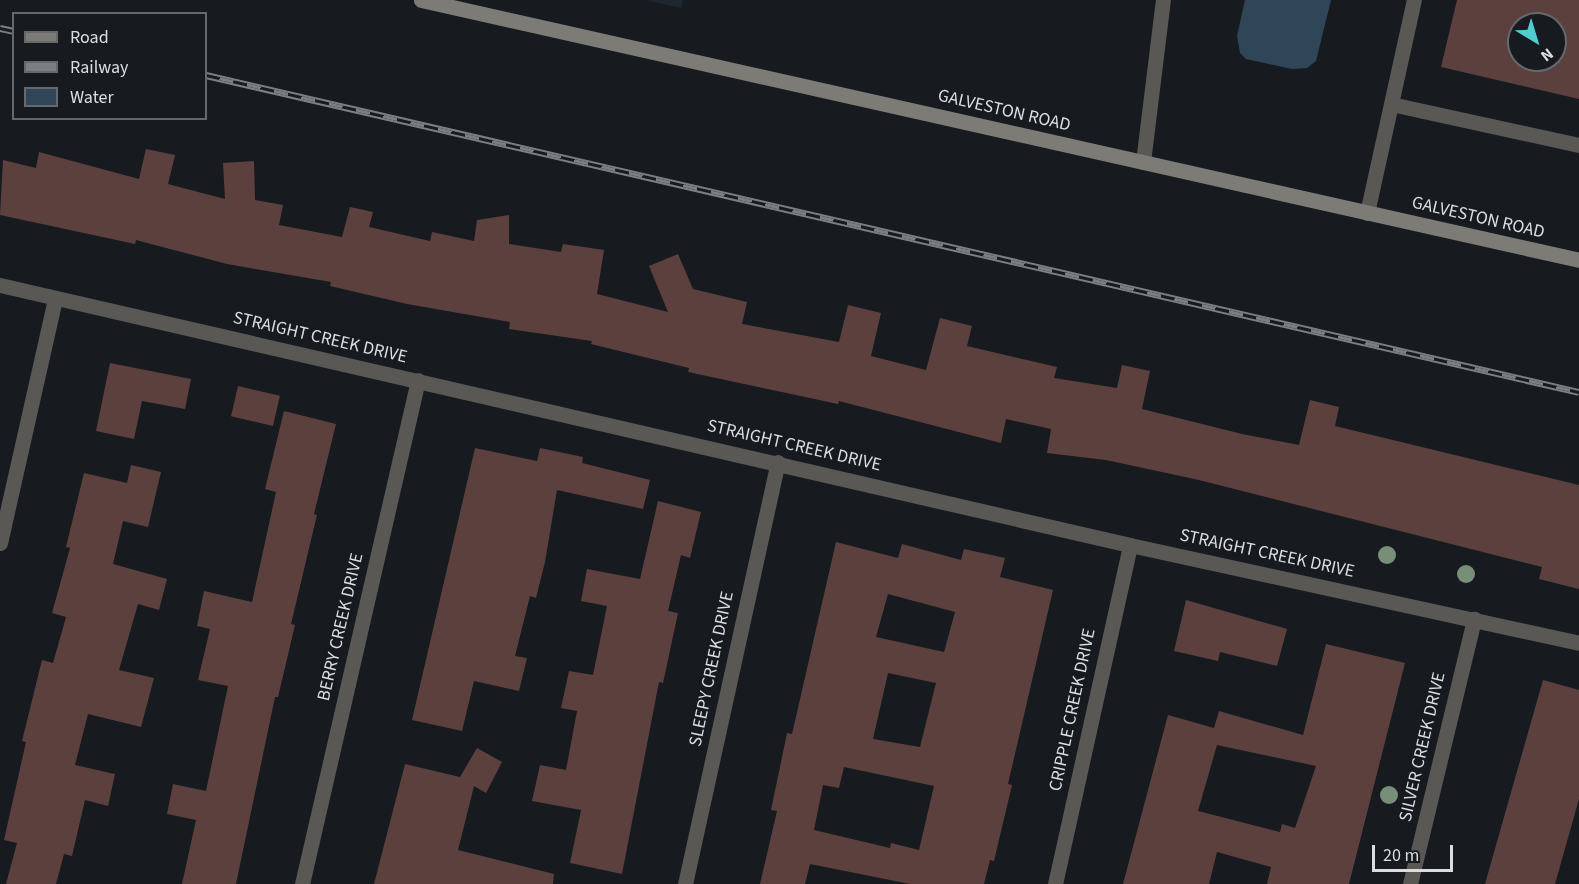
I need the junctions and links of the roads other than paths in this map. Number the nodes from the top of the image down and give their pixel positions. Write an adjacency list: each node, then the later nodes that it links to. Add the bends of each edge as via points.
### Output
1 (420, 0): 6 (main road, GALVESTON ROAD)
2 (1163, 0): 6 (street)
3 (1414, 0): 4 (street)
4 (1391, 104): 5 (street); 7 (street)
5 (1579, 145)
6 (1143, 162): 7 (main road, GALVESTON ROAD)
7 (1367, 213): 8 (main road, GALVESTON ROAD)
8 (1579, 260)
9 (0, 285): 10 (street, STRAIGHT CREEK DRIVE)
10 (55, 298): 11 (street, STRAIGHT CREEK DRIVE); 13 (street)
11 (418, 380): 12 (street, STRAIGHT CREEK DRIVE); 17 (street, BERRY CREEK DRIVE)
12 (778, 462): 14 (street, STRAIGHT CREEK DRIVE); 18 (street, SLEEPY CREEK DRIVE)
13 (0, 543)
14 (1130, 545): 15 (street, STRAIGHT CREEK DRIVE); 19 (street, CRIPPLE CREEK DRIVE)
15 (1474, 619): 16 (street, STRAIGHT CREEK DRIVE); 20 (street, SILVER CREEK DRIVE)
16 (1579, 644)
17 (302, 884)
18 (685, 884)
19 (1055, 884)
20 (1410, 884)

